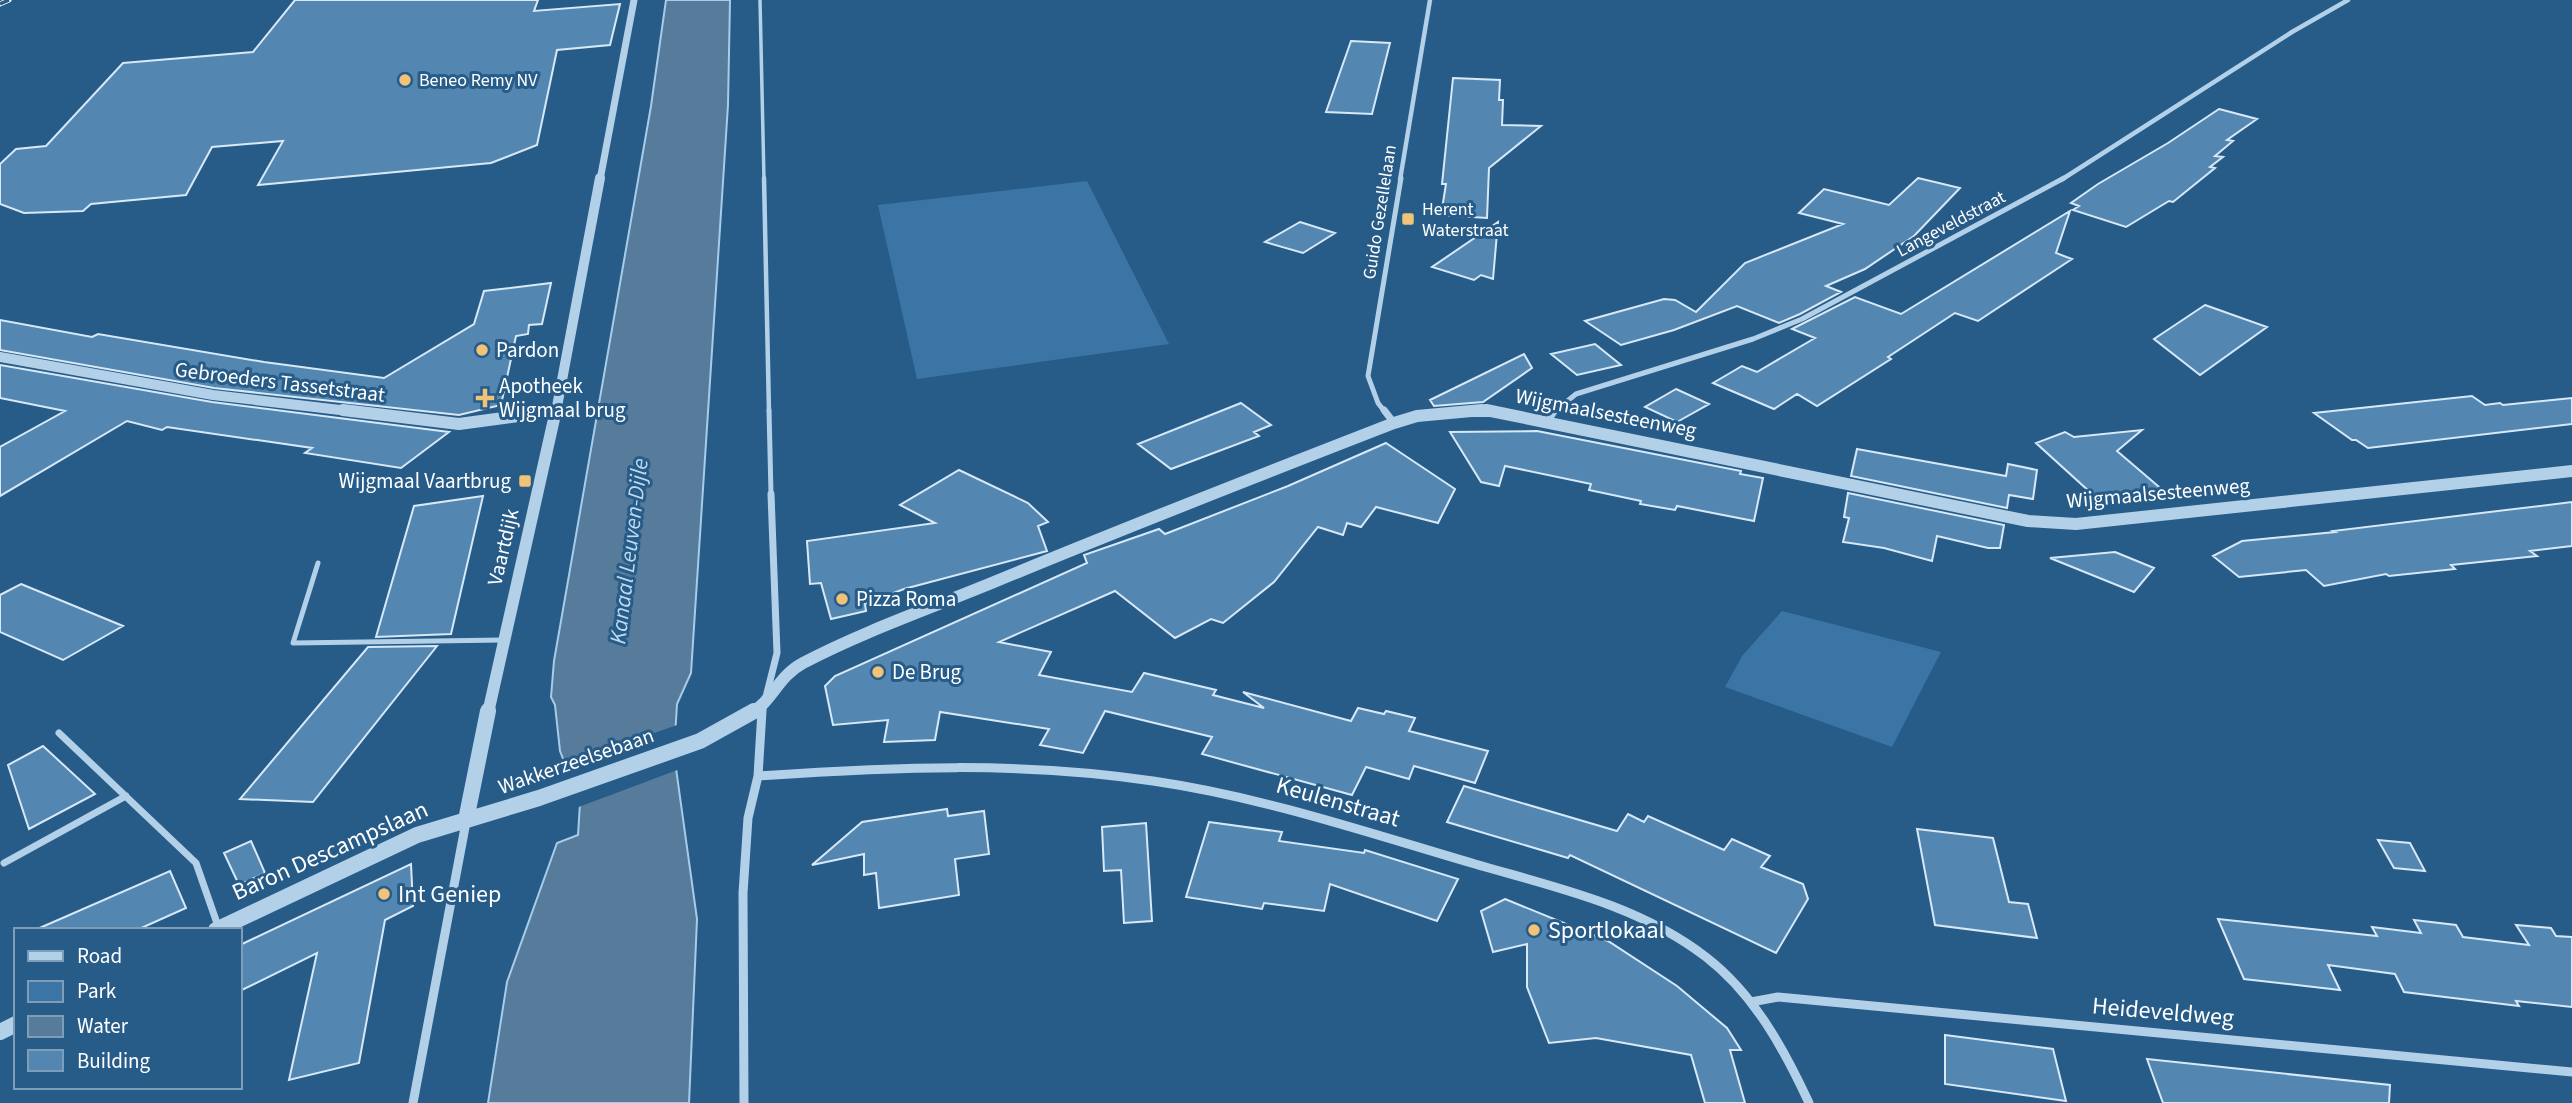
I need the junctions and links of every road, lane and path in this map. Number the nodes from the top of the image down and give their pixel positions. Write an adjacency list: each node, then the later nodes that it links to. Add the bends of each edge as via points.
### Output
1 (634, 0): 6 (street, Vaartdijk)
2 (761, 0): 10 (lane)
3 (1430, 0): 8 (street, Guido Gezellelaan, via 1368,376 1378,403)
4 (2348, 0): 7 (street, Langeveldstraat, via 2068,176 1859,289 1754,339 1576,394)
5 (0, 357): 6 (street, Gebroeders Tassetstraat, via 213,396 459,424)
6 (556, 411): 12 (street, Vaartdijk)
7 (1547, 422): 8 (street, Wijgmaalsesteenweg, via 1485,410 1417,416); 9 (street, Wijgmaalsesteenweg, via 2028,521 2076,524)
8 (1394, 423): 13 (street, Wijgmaalsesteenweg, via 1178,506 801,664 780,678)
9 (2572, 471)
10 (771, 494): 13 (street, via 777,653)
11 (318, 563): 12 (lane, via 293,643)
12 (503, 640): 19 (street, Vaartdijk)
13 (762, 707): 15 (street, Wijgmaalsesteenweg); 16 (street)
14 (59, 733): 17 (lane)
15 (700, 741): 18 (street, Wakkerzeelsebaan)
16 (758, 776): 23 (street, Keulenstraat, via 1029,769 1153,781 1269,804 1597,900 1656,926 1707,957); 26 (street, via 748,818 743,893)
17 (126, 796): 20 (lane); 21 (lane, via 196,863)
18 (539, 798): 19 (street, Wakkerzeelsebaan)
19 (466, 820): 22 (street, Baron Descampslaan, via 417,835); 25 (street, Vaartdijk)
20 (4, 863)
21 (217, 928)
22 (219, 928)
23 (1751, 1002): 24 (street, Heideveldweg, via 1778,997); 27 (street, Keulenstraat, via 1789,1060)
24 (2572, 1072)
25 (413, 1103)
26 (744, 1103)
27 (1809, 1103)

